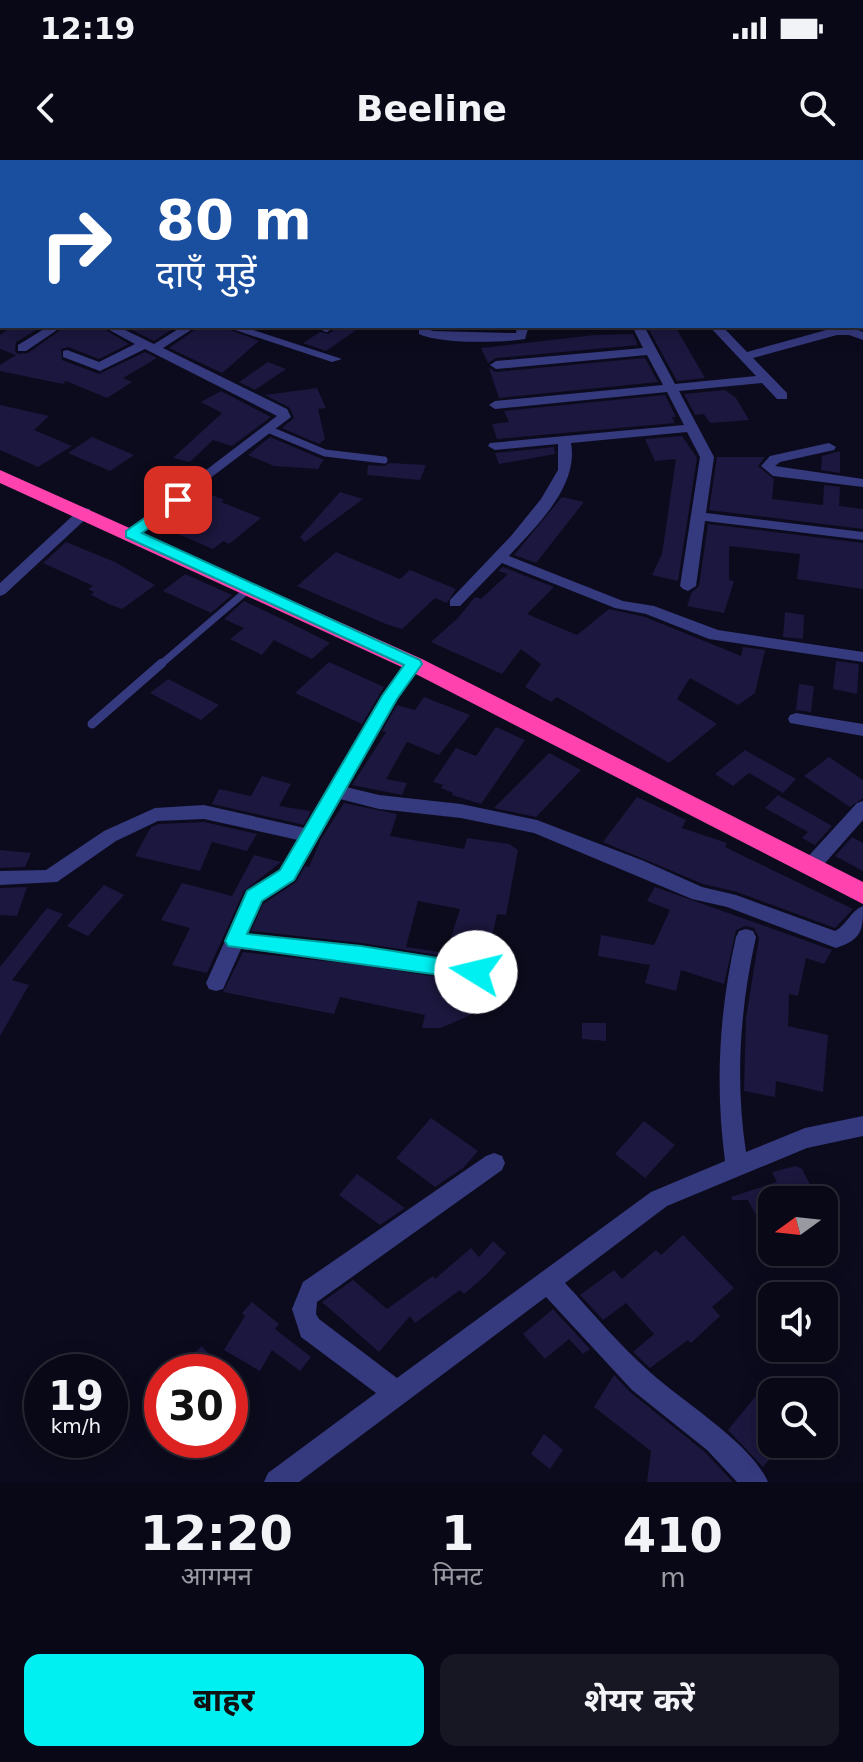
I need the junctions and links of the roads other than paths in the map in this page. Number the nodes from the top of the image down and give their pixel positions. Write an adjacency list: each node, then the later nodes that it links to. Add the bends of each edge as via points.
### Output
1 (54, 328): 10 (street)
2 (112, 328): 11 (street)
3 (187, 328): 11 (street)
4 (235, 328): 15 (street)
5 (424, 328): 6 (street, via 431,335 517,337)
6 (523, 328)
7 (639, 328): 12 (street)
8 (717, 328): 14 (street)
9 (863, 336): 14 (street, via 837,331)
10 (22, 348)
11 (148, 348): 13 (street, via 100,367); 22 (street, via 282,412 282,421)
12 (650, 351): 16 (street); 18 (street)
13 (67, 354)
14 (744, 357): 17 (street)
15 (336, 359)
16 (496, 365)
17 (764, 379): 18 (street); 19 (street)
18 (672, 387): 20 (street); 21 (street)
19 (782, 396)
20 (495, 405)
21 (693, 428): 23 (street); 30 (street, via 707,457)
22 (270, 430): 26 (lane, via 325,453); 31 (street)
23 (564, 439): 24 (street); 33 (street, via 565,471)
24 (495, 446)
25 (829, 447): 28 (street, via 775,459 769,470)
26 (384, 460)
27 (0, 476): 29 (highway)
28 (863, 483)
29 (85, 512): 31 (highway); 36 (street)
30 (699, 516): 32 (street); 34 (street)
31 (131, 534): 35 (highway)
32 (863, 536)
33 (499, 557): 37 (street); 38 (street, via 620,605 649,609 715,635)
34 (688, 586)
35 (250, 588): 39 (highway); 41 (lane)
36 (0, 591)
37 (455, 603)
38 (863, 657)
39 (414, 664): 43 (street); 46 (highway)
40 (796, 719): 42 (street)
41 (92, 724)
42 (863, 730)
43 (335, 791): 45 (street); 49 (street, via 537,827 699,894 836,940)
44 (863, 808): 46 (street)
45 (310, 836): 47 (street, via 204,812 155,815 110,836 50,877); 51 (street, via 287,875 254,897)
46 (811, 866): 48 (highway)
47 (0, 878)
48 (863, 894)
49 (863, 914)
50 (746, 937): 56 (street, via 730,1039 728,1099)
51 (235, 941): 52 (street); 53 (street)
52 (505, 977)
53 (216, 983)
54 (863, 1126): 56 (street, via 805,1138)
55 (494, 1163): 58 (street, via 311,1290 303,1304 310,1328)
56 (737, 1166): 57 (street, via 659,1199)
57 (547, 1281): 58 (street); 60 (street, via 641,1381 716,1441)
58 (397, 1393): 59 (street)
59 (277, 1482)
60 (755, 1482)

